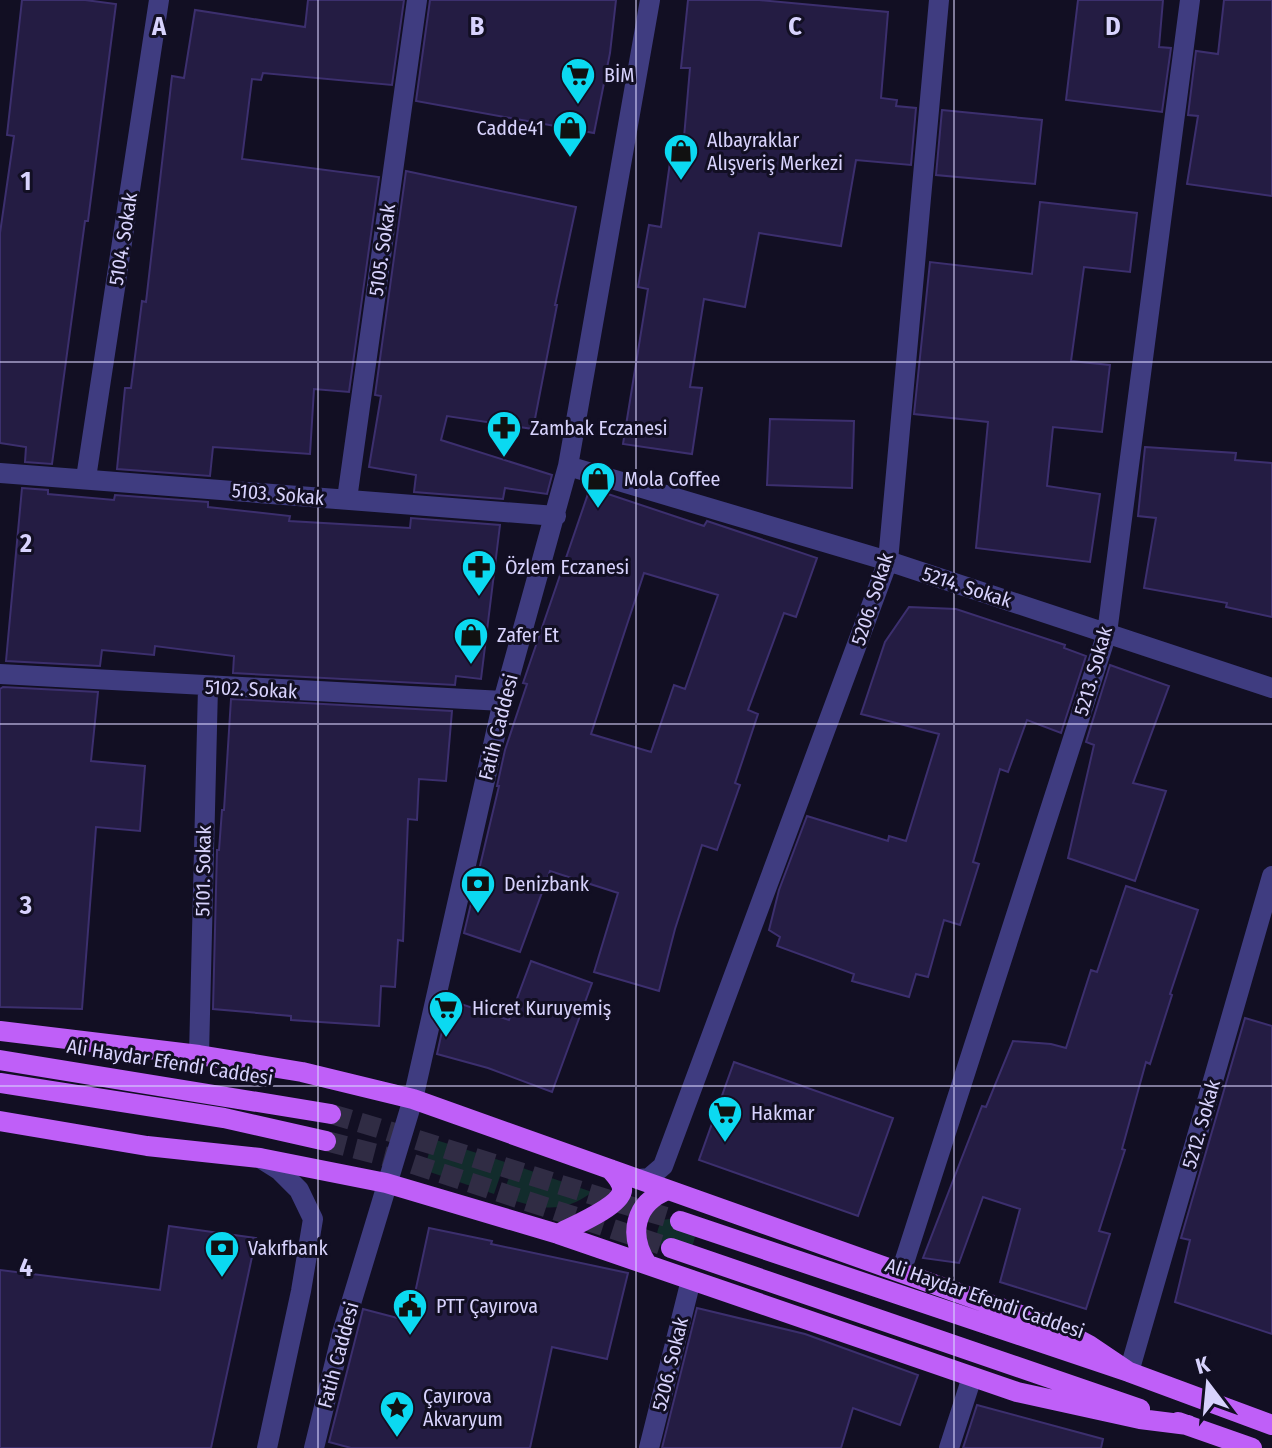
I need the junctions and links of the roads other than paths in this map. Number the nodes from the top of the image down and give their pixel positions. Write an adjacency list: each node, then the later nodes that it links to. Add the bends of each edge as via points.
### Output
1 (159, 0): 8 (street, 5104. Sokak)
2 (417, 0): 9 (street, 5105. Sokak)
3 (650, 0): 6 (street, Fatih Caddesi)
4 (939, 0): 11 (street, 5206. Sokak)
5 (1190, 0): 12 (street, 5213. Sokak)
6 (568, 466): 10 (street, Fatih Caddesi); 11 (street, 5214. Sokak)
7 (0, 473): 8 (street, 5103. Sokak)
8 (86, 478): 9 (street, 5103. Sokak)
9 (347, 499): 10 (street, 5103. Sokak)
10 (556, 516): 16 (street, Fatih Caddesi)
11 (888, 561): 12 (street, 5214. Sokak); 28 (street, 5206. Sokak, via 663,1166)
12 (1107, 633): 15 (street, 5214. Sokak); 34 (street, 5213. Sokak)
13 (0, 674): 14 (street, 5102. Sokak)
14 (208, 687): 16 (street, 5102. Sokak); 19 (street, 5101. Sokak)
15 (1272, 688)
16 (503, 701): 22 (street, Fatih Caddesi)
17 (1272, 876): 36 (street, 5212. Sokak)
18 (0, 1031): 19 (main road)
19 (199, 1055): 22 (main road, via 302,1072)
20 (0, 1060): 23 (main road, Ali Haydar Efendi Caddesi)
21 (0, 1083): 25 (main road, via 224,1118)
22 (413, 1099): 27 (street, Fatih Caddesi); 28 (main road, via 610,1169)
23 (331, 1114)
24 (0, 1121): 26 (main road, via 147,1146)
25 (326, 1141)
26 (260, 1158): 27 (main road); 41 (street, via 299,1190 313,1219)
27 (386, 1183): 31 (main road); 42 (street, Fatih Caddesi)
28 (631, 1184): 29 (main road); 31 (main road, via 611,1204)
29 (668, 1190): 33 (main road, via 655,1194 636,1219 636,1240); 34 (main road)
30 (680, 1221): 36 (main road, Ali Haydar Efendi Caddesi)
31 (558, 1234): 33 (main road)
32 (671, 1248): 38 (main road)
33 (647, 1264): 35 (main road)
34 (901, 1272): 36 (main road, via 1057,1328)
35 (691, 1280): 37 (main road); 43 (street, 5206. Sokak)
36 (1129, 1372): 39 (main road, Ali Haydar Efendi Caddesi)
37 (972, 1377): 38 (main road, via 1071,1405); 44 (street)
38 (1188, 1425): 40 (main road)
39 (1272, 1425)
40 (1240, 1446)
41 (267, 1448)
42 (314, 1448)
43 (649, 1448)
44 (949, 1448)

